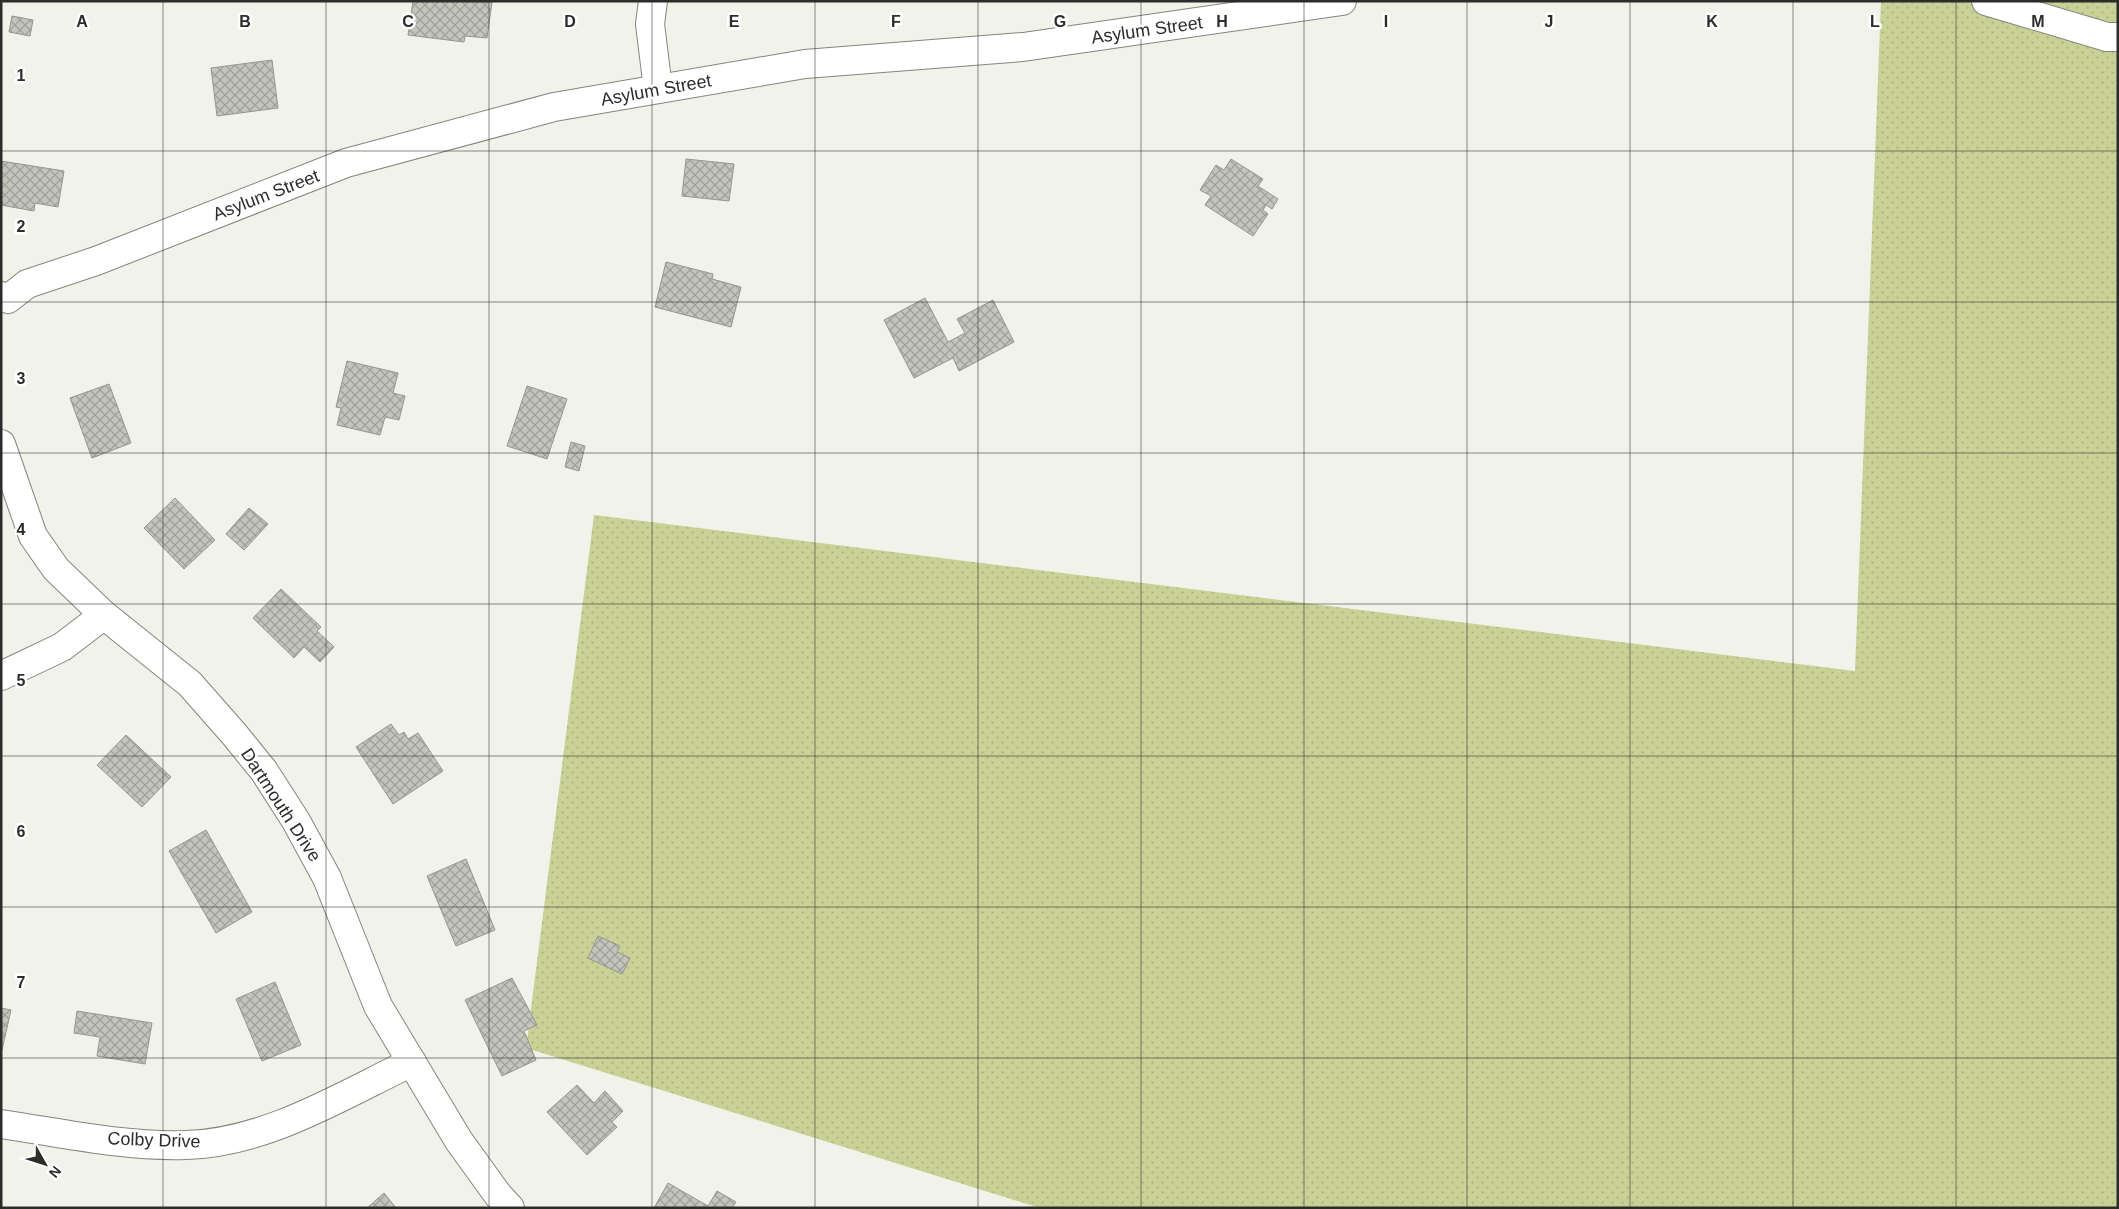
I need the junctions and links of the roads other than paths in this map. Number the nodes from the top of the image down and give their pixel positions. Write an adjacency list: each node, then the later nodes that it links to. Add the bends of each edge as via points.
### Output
1 (653, 1): 5 (street, via 650,24)
2 (1342, 1): 5 (street, Asylum Street, via 1023,47 806,64)
3 (1986, 1): 4 (street)
4 (2118, 38)
5 (658, 90): 6 (street, Asylum Street, via 554,107 346,163 96,261 27,284)
6 (3, 303)
7 (1, 444): 8 (street, Dartmouth Drive, via 33,536 56,568)
8 (104, 614): 9 (street, via 62,647); 10 (street, Dartmouth Drive, via 190,684 264,771 327,878 378,1006)
9 (1, 676)
10 (412, 1062): 11 (street, Colby Drive, via 306,1113 231,1139 186,1145 125,1142); 12 (street, Dartmouth Drive, via 459,1142)
11 (1, 1124)
12 (510, 1208)

